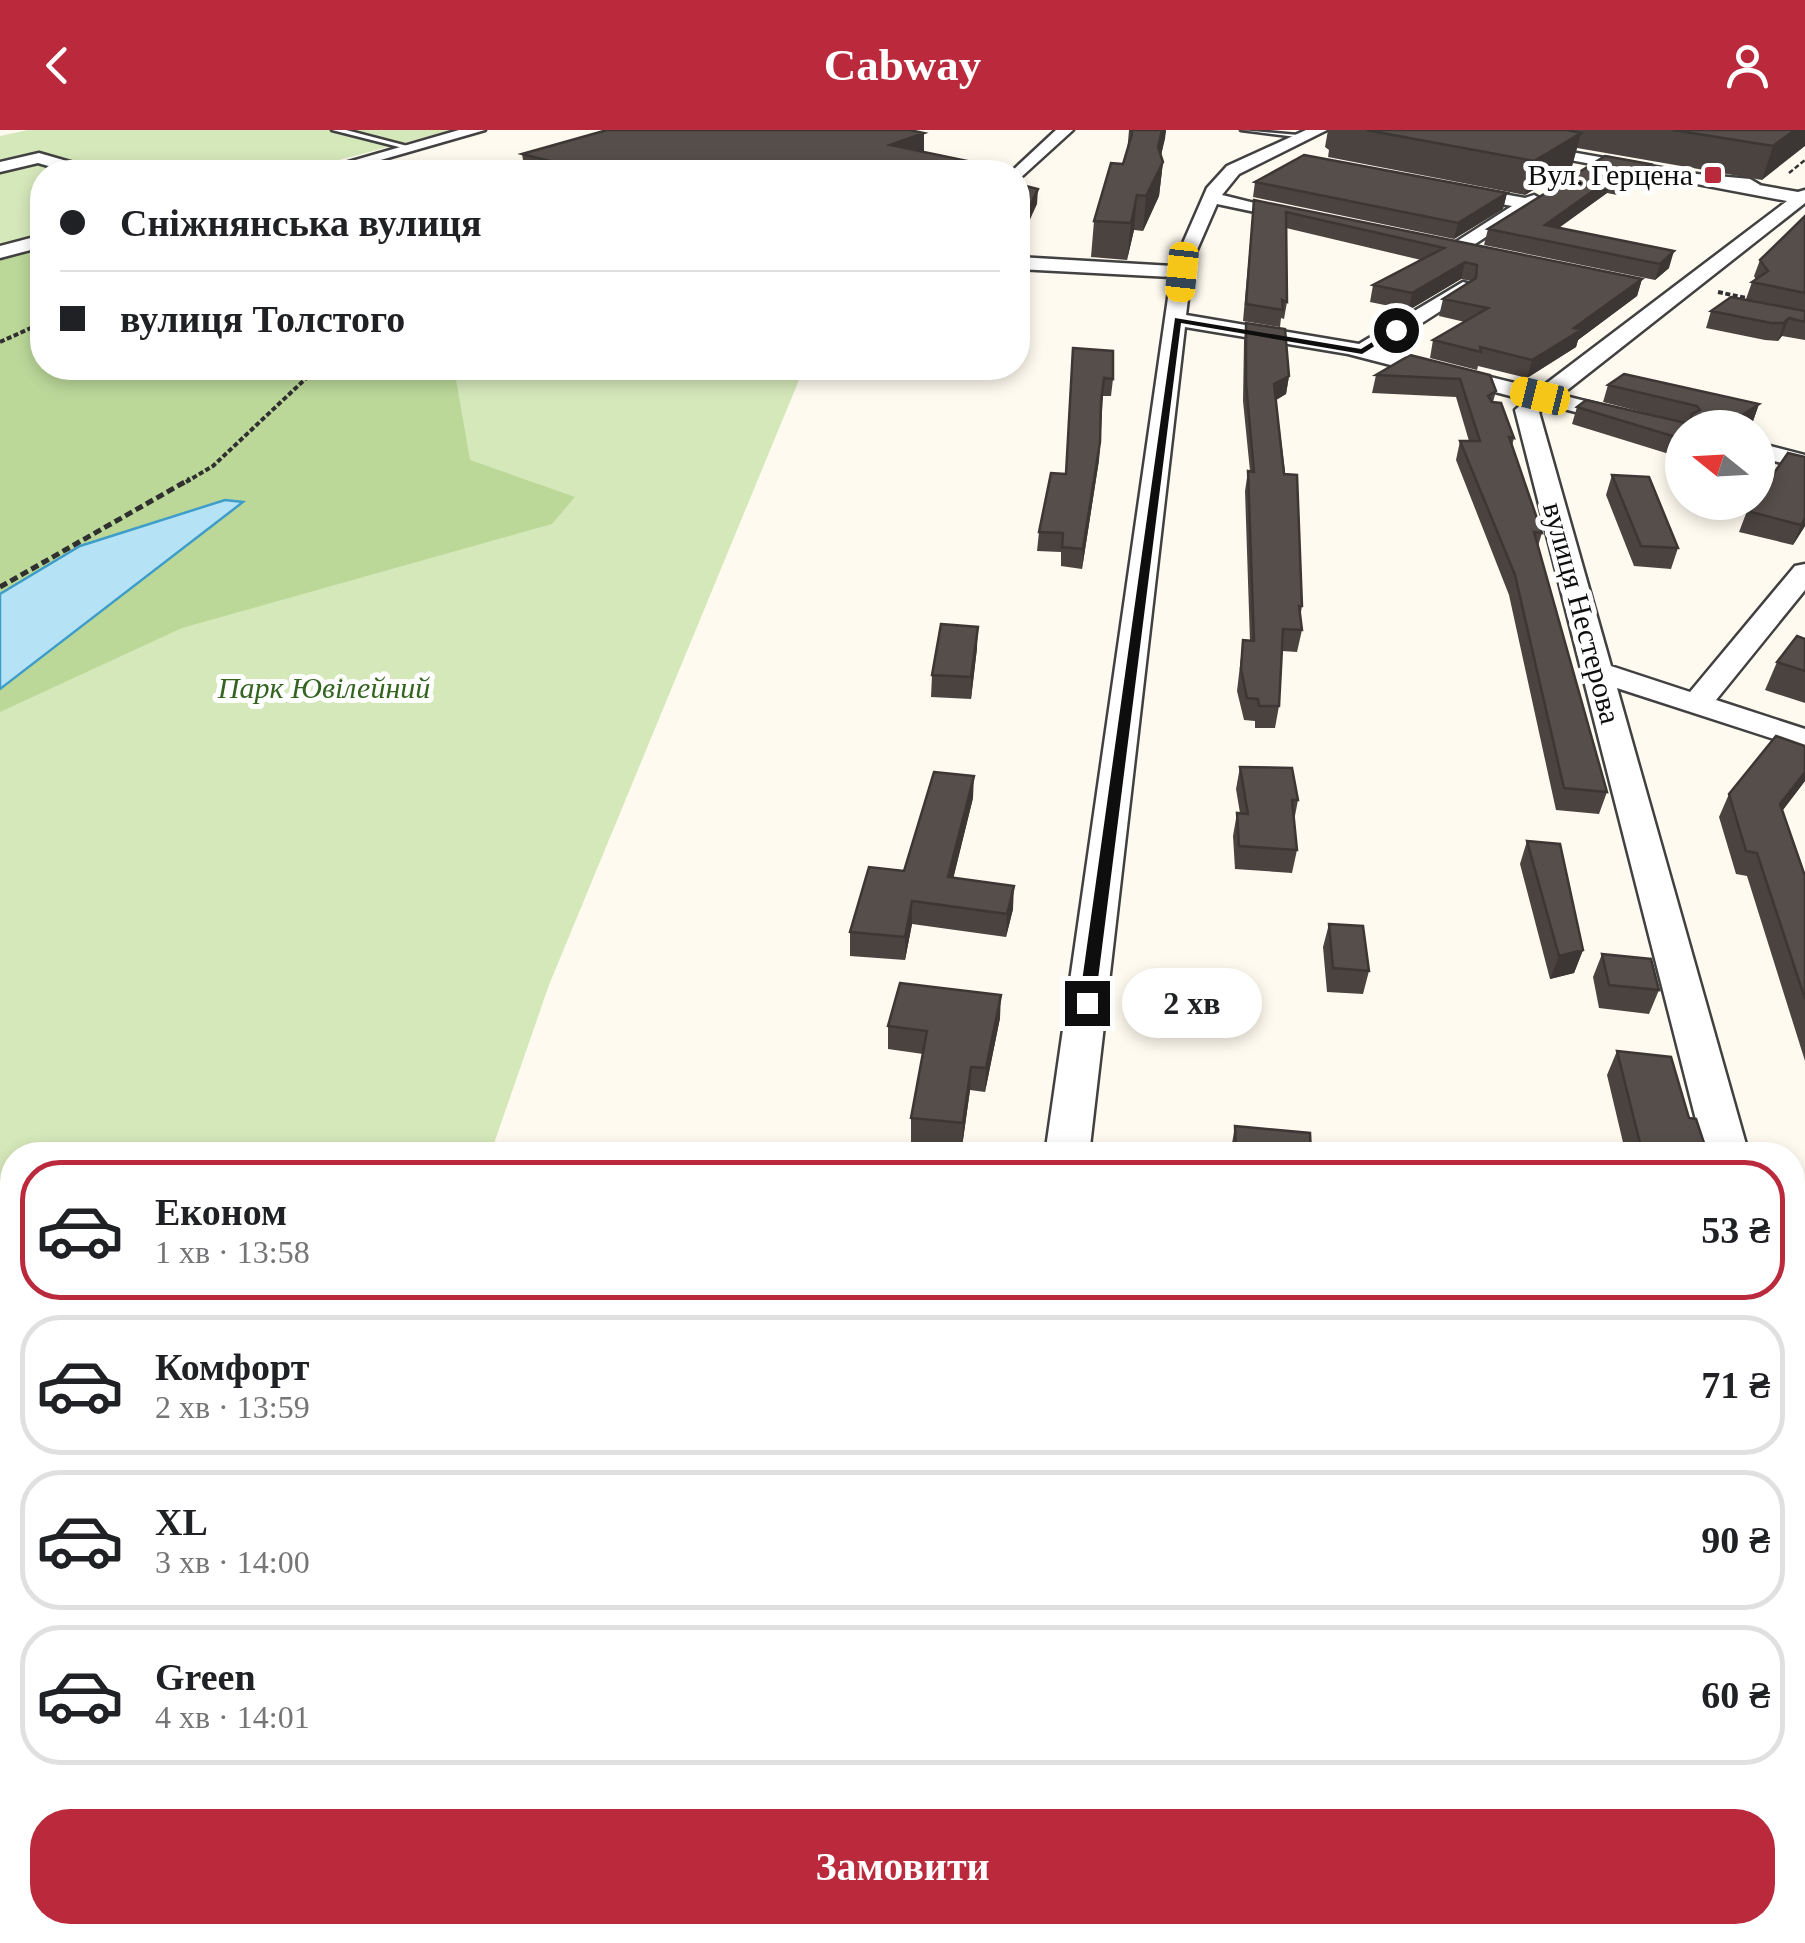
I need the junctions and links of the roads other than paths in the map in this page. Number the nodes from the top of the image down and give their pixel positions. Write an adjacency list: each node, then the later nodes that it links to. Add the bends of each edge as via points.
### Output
1 (336, 130): 7 (lane)
2 (478, 130): 7 (street)
3 (1065, 130): 11 (street)
4 (1245, 130): 6 (lane)
5 (1420, 130): 10 (street)
6 (1310, 142): 15 (street, via 1233,170)
7 (411, 148): 9 (street)
8 (30, 160): 12 (street)
9 (366, 160)
10 (1598, 161): 14 (street); 16 (street)
11 (1030, 164)
12 (0, 167)
13 (1434, 186): 16 (street)
14 (1803, 197): 25 (street)
15 (1212, 198): 17 (street); 22 (street)
16 (1527, 204): 20 (street, via 1448,247)
17 (1326, 222)
18 (30, 245): 19 (street)
19 (0, 252)
20 (1495, 257)
21 (1030, 264): 22 (street)
22 (1182, 272): 26 (street)
23 (1463, 288): 27 (street)
24 (1642, 288): 25 (street)
25 (1689, 294): 28 (street)
26 (1178, 320): 27 (street); 36 (street)
27 (1362, 352): 28 (street)
28 (1540, 396): 29 (street); 33 (street, вулиця Нестерова, via 1527,410)
29 (1665, 428)
30 (1775, 454): 31 (street)
31 (1805, 462)
32 (1805, 572): 34 (street)
33 (1598, 672): 34 (street); 37 (street, вулиця Нестерова)
34 (1696, 704): 35 (street)
35 (1805, 739)
36 (1069, 1142)
37 (1724, 1142)

